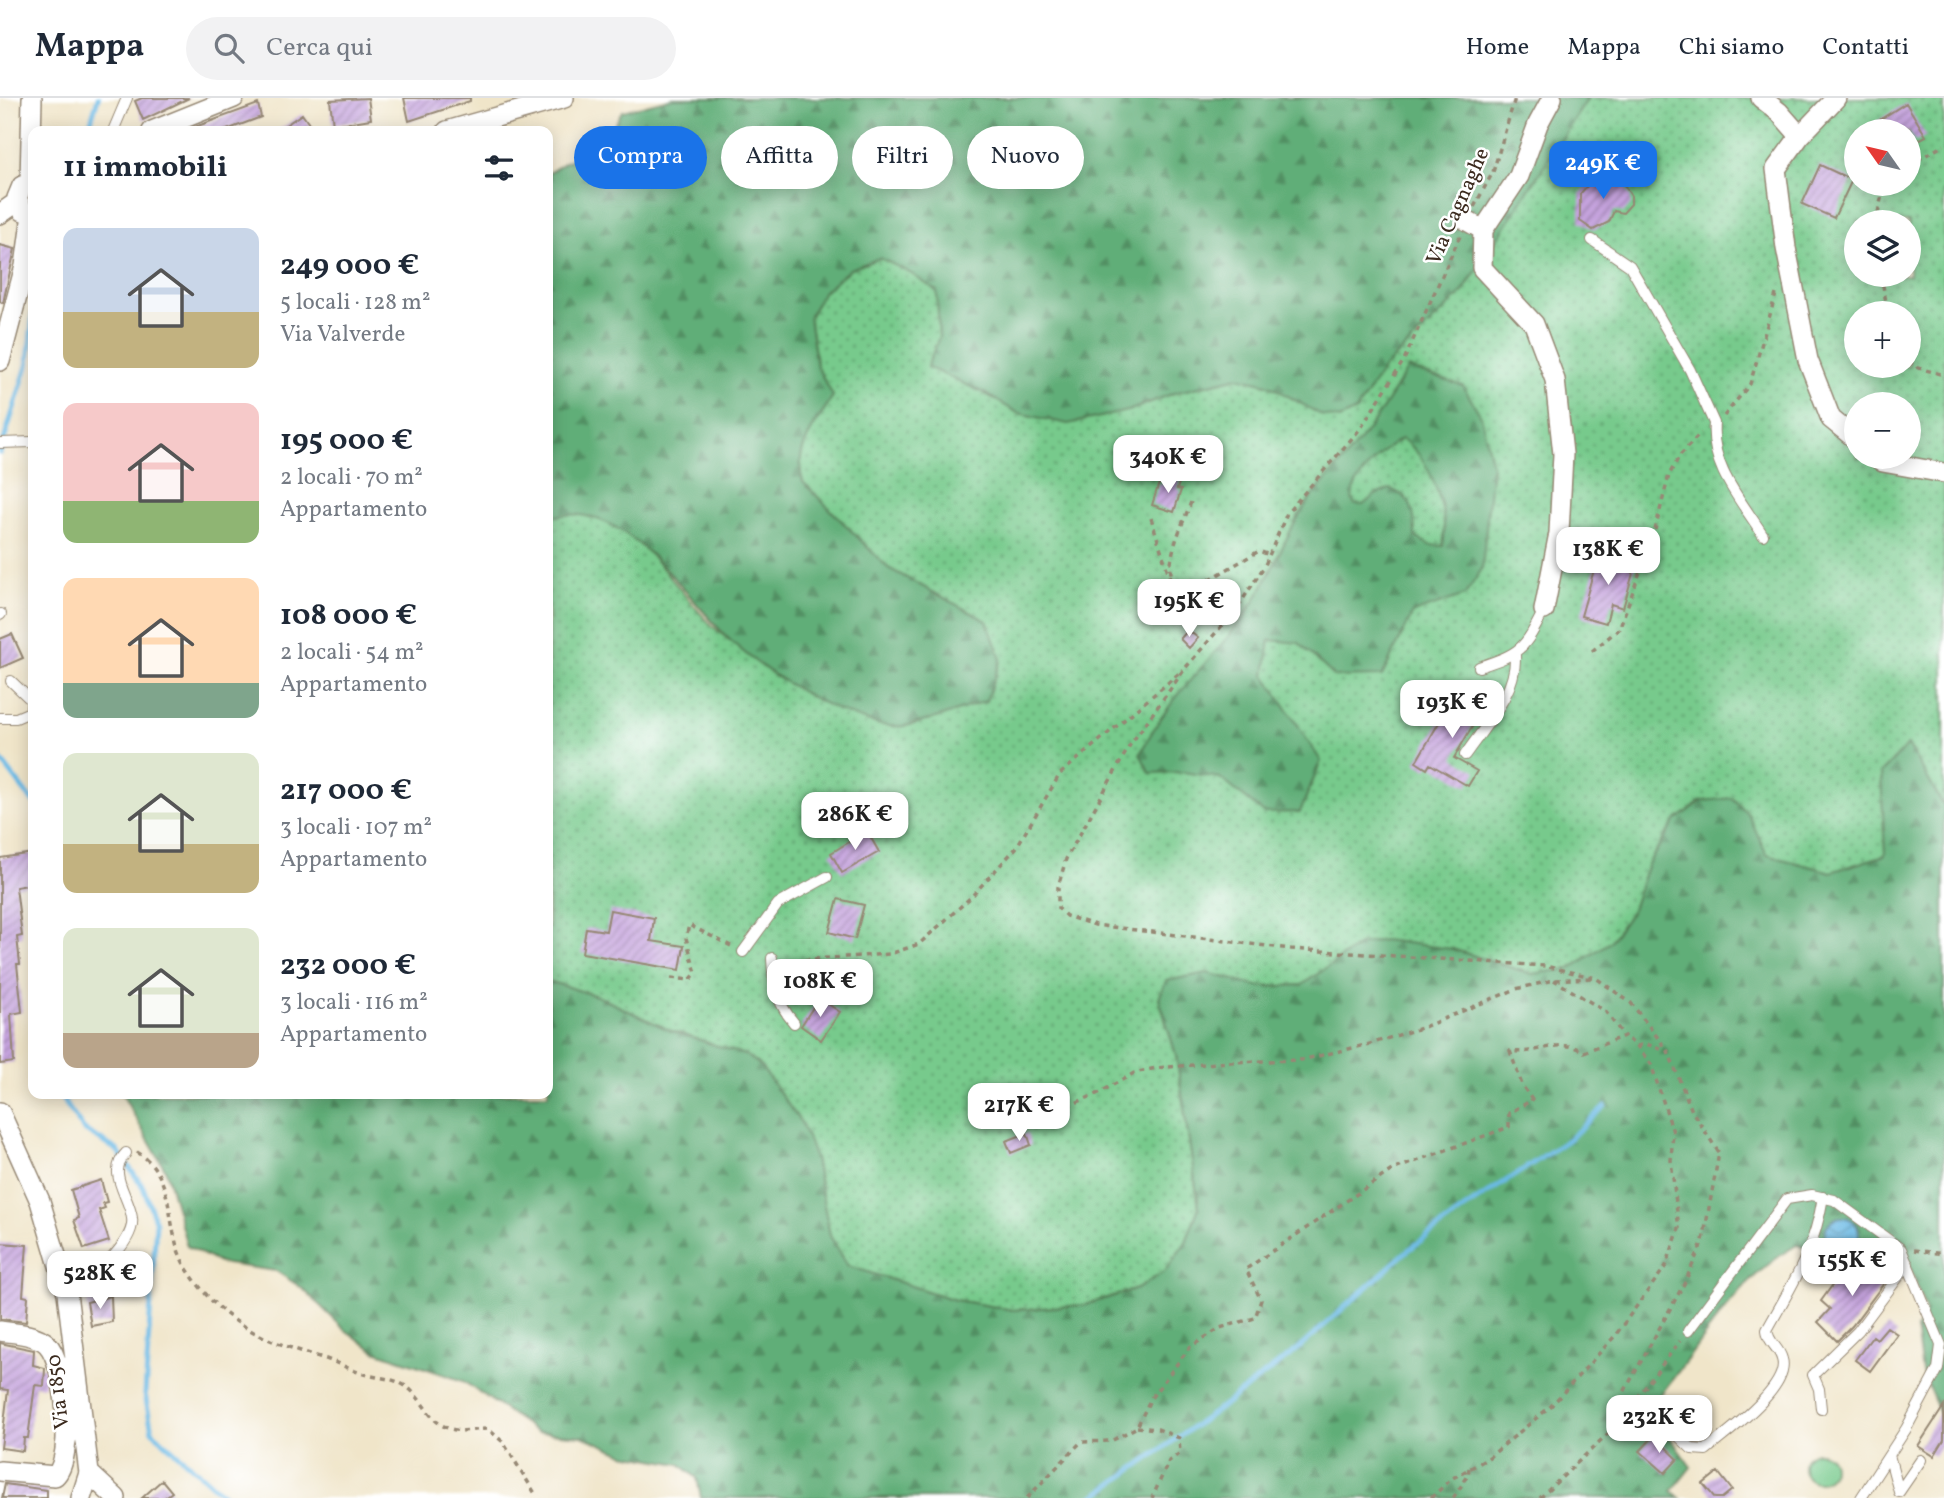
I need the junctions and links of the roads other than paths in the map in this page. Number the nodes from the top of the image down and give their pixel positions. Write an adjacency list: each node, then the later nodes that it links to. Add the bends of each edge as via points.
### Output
1 (32, 98): 8 (street)
2 (127, 98): 9 (lane)
3 (234, 98): 10 (street)
4 (564, 98): 11 (street)
5 (1552, 98): 24 (street, via 1519,176 1475,226 1482,268 1534,324 1555,380 1563,454 1560,520)
6 (1761, 98): 12 (street)
7 (1836, 98): 12 (street)
8 (32, 126)
9 (115, 126)
10 (164, 126)
11 (465, 126)
12 (1800, 136): 18 (street, via 1776,169 1794,295 1808,360 1831,419)
13 (28, 184): 14 (street, via 19,190)
14 (27, 210): 15 (street); 17 (street, via 25,266)
15 (0, 214)
16 (1592, 240): 23 (lane, via 1630,266 1690,370 1714,424 1713,439 1723,476)
17 (0, 361)
18 (1844, 430)
19 (0, 443): 20 (lane)
20 (28, 443)
21 (1921, 469): 22 (street)
22 (1944, 473)
23 (1763, 535)
24 (1544, 610): 25 (lane)
25 (1515, 655): 26 (lane); 31 (lane, via 1516,673 1503,702)
26 (1479, 667)
27 (11, 681): 28 (lane)
28 (28, 697)
29 (28, 713): 30 (lane)
30 (0, 718)
31 (1465, 755)
32 (827, 877): 33 (lane, via 778,904)
33 (743, 952)
34 (772, 958): 35 (lane, via 780,1007)
35 (794, 1023)
36 (0, 1112): 40 (street, Via 1850, via 40,1200)
37 (122, 1157): 40 (lane, via 116,1169 132,1230 108,1262)
38 (1823, 1197): 39 (lane, via 1834,1200 1901,1249); 42 (lane, via 1787,1199); 45 (lane, via 1817,1234 1767,1330 1768,1340 1782,1359 1782,1372 1769,1393 1706,1450 1692,1449)
39 (1908, 1264): 43 (lane, via 1858,1331 1813,1375); 46 (lane, via 1941,1345 1938,1369)
40 (67, 1293): 44 (street, Via 1850)
41 (0, 1331): 44 (street, via 41,1339 49,1346)
42 (1688, 1331)
43 (1821, 1409)
44 (76, 1421): 48 (street, via 61,1468 54,1476); 49 (street, Via 1850)
45 (1672, 1431)
46 (1889, 1454): 47 (lane, via 1899,1493); 52 (lane)
47 (1921, 1460)
48 (0, 1471)
49 (89, 1473): 50 (street); 51 (street)
50 (81, 1498)
51 (116, 1498)
52 (1861, 1498)

